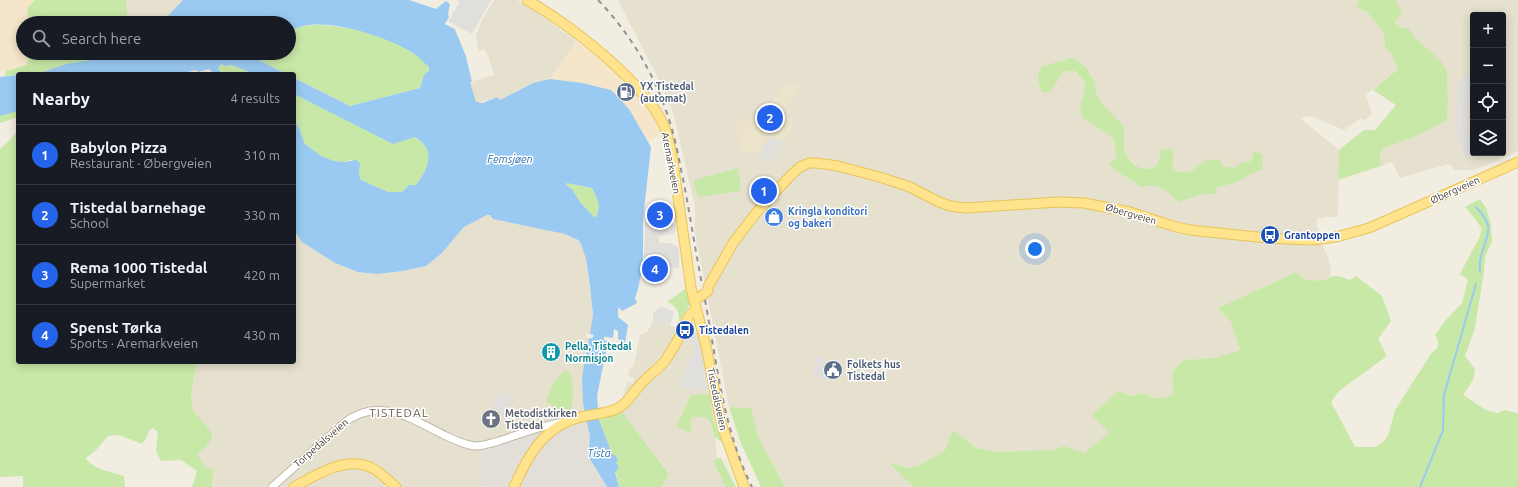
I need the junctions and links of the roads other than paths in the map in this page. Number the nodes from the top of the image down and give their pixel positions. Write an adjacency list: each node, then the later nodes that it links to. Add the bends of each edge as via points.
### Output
1 (527, 0): 3 (main road, Aremarkveien, via 557,19 613,64 645,98 664,126 673,162)
2 (1518, 162): 3 (main road, Øbergveien, via 1369,228 1318,240 1190,230 1108,207 1078,202 966,208 950,206 903,184 838,166 806,164 796,170 756,213 733,242 708,287)
3 (692, 295): 4 (main road, Aremarkveien)
4 (696, 310): 5 (main road, Tistedalsveien); 6 (main road, Torpedalsveien, via 688,316)
5 (700, 323): 6 (main road); 12 (main road, Tistedalsveien, via 721,423)
6 (684, 326): 7 (main road, Torpedalsveien, via 663,363 622,405 611,411)
7 (564, 422): 8 (street, Torpedalsveien, via 477,446 458,441 391,411 363,412 344,423); 11 (main road, via 548,432 539,442)
8 (272, 487)
9 (294, 487): 10 (main road, via 330,469 352,464 371,467)
10 (396, 487)
11 (514, 487)
12 (744, 487)

